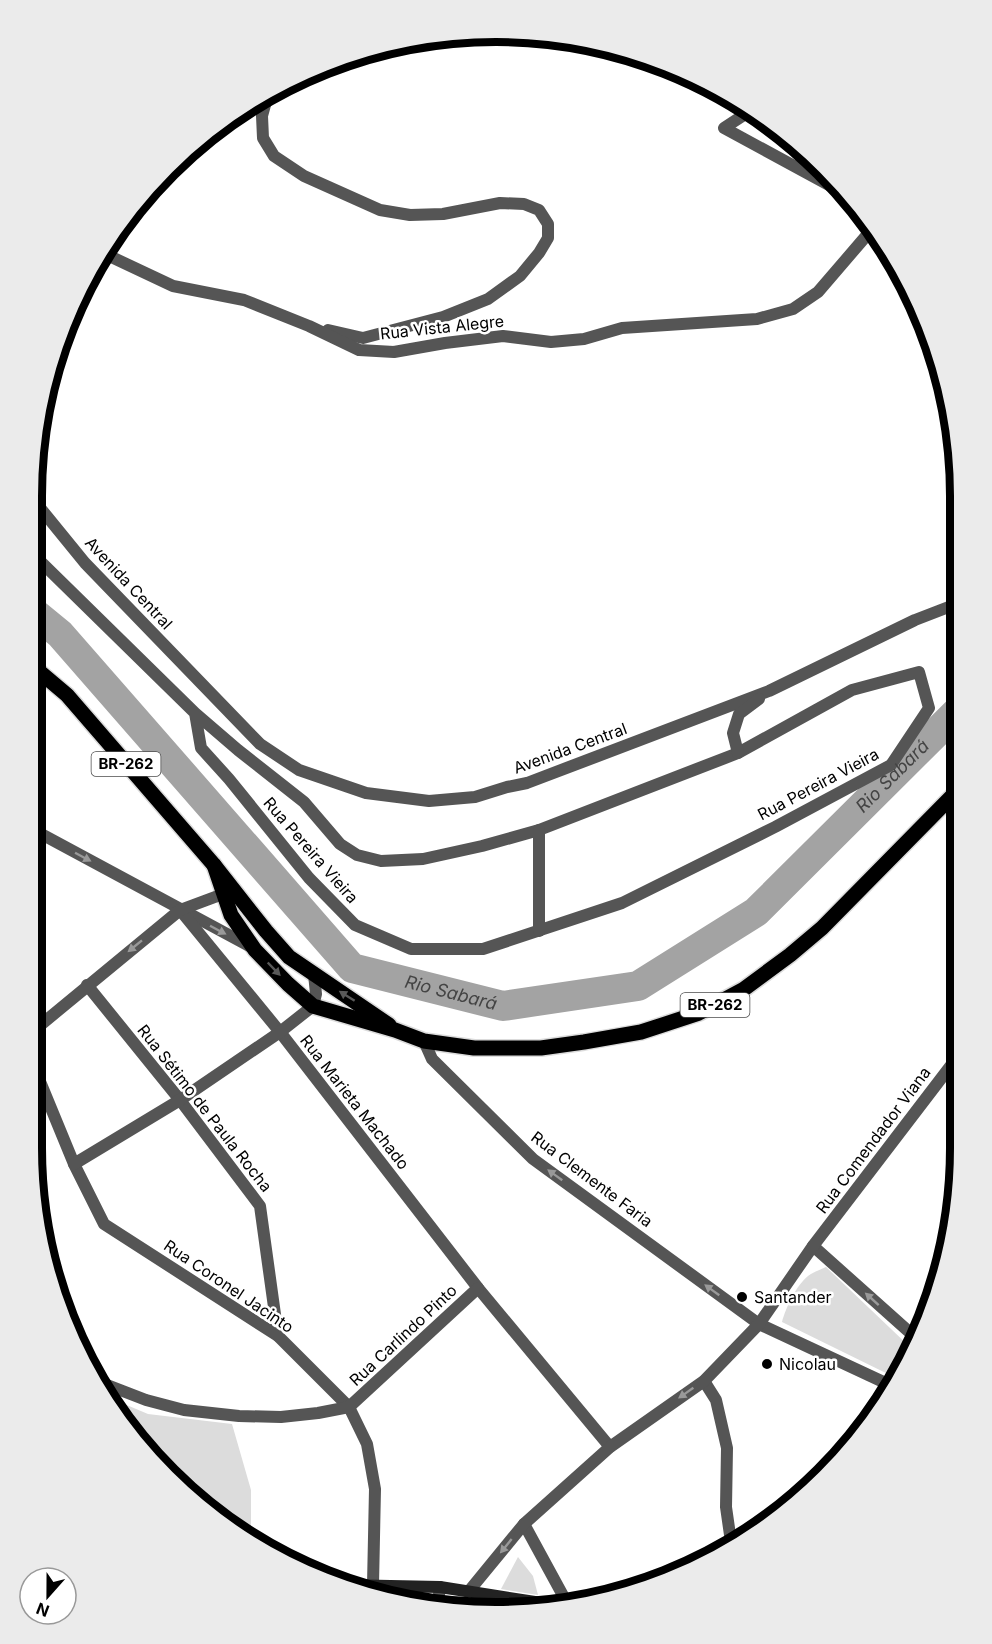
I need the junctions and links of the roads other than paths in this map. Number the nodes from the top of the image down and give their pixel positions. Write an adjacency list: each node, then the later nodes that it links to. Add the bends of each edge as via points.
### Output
1 (265, 106): 6 (street, via 263,138 274,156 304,176 380,210 410,215 443,214 500,203 524,204 539,210 548,224 548,238 539,253 520,276 488,299 444,317 363,338)
2 (743, 116): 3 (street, via 724,128)
3 (825, 184)
4 (867, 235): 6 (street, Rua Vista Alegre, via 818,292 794,309 757,319 622,328 584,339 551,342 503,336 394,351 359,350)
5 (111, 257): 6 (street, Rua Vista Alegre, via 173,286 244,300)
6 (309, 326)
7 (42, 510): 11 (street, Avenida Central, via 85,563 260,744 299,770 366,793 429,801 475,797 527,783)
8 (42, 563): 12 (street, Rua Pereira Vieira)
9 (950, 607): 11 (street, Avenida Central)
10 (42, 674): 17 (main road, BR-262, via 67,695 214,865)
11 (769, 691): 13 (street, via 739,714 733,733)
12 (195, 713): 15 (street, Rua Pereira Vieira, via 304,802 340,844 357,855 381,861 423,859); 19 (street, Rua Pereira Vieira, via 201,748 309,878 355,925 411,949 483,949)
13 (738, 753): 15 (street, Rua Pereira Vieira); 19 (street, Rua Pereira Vieira, via 852,690 919,672 929,708 891,765 622,903)
14 (950, 799): 27 (main road, BR-262, via 822,928 744,989 699,1013 641,1032 541,1048 474,1048)
15 (539, 830): 19 (street)
16 (42, 834): 18 (street, Rua Marieta Machado, one-way to 18)
17 (231, 895): 18 (street); 20 (main road, BR-262, via 231,915); 21 (main road, BR-262, via 289,957)
18 (180, 910): 20 (street, one-way to 20); 22 (street, one-way to 22); 26 (street, Rua Marieta Machado)
19 (539, 931)
20 (255, 950): 23 (main road, BR-262, one-way to 23)
21 (314, 974): 23 (street); 25 (main road, BR-262, one-way to 21)
22 (87, 985): 24 (street); 30 (street, Rua Sétimo de Paula Rocha)
23 (314, 1006): 25 (main road, BR-262); 26 (street)
24 (42, 1023)
25 (395, 1030): 27 (main road, BR-262)
26 (280, 1032): 30 (street); 33 (street, Rua Marieta Machado)
27 (424, 1041): 34 (street, Rua Clemente Faria, one-way to 27, via 533,1159 432,1059)
28 (950, 1068): 32 (street, Rua Comendador Viana)
29 (42, 1086): 31 (street, Rua Coronel Jacinto)
30 (180, 1100): 31 (street); 36 (street, Rua Sétimo de Paula Rocha, via 260,1206)
31 (74, 1164): 36 (street, Rua Coronel Jacinto, via 104,1224)
32 (813, 1246): 34 (street, Rua Comendador Viana); 35 (street, one-way to 32)
33 (478, 1288): 40 (street, Rua Carlindo Pinto); 41 (street, Rua Marieta Machado)
34 (759, 1324): 37 (street); 38 (street, Rua Clemente Faria)
35 (910, 1333)
36 (278, 1335): 40 (street, Rua Coronel Jacinto)
37 (704, 1380): 41 (street, one-way to 41); 43 (street, via 716,1400 727,1448 726,1507)
38 (884, 1382)
39 (110, 1386): 40 (street, via 184,1410 238,1416 281,1417)
40 (349, 1407): 44 (street, Rua Coronel Jacinto, via 367,1444 375,1490)
41 (610, 1447): 42 (street)
42 (524, 1524): 46 (street, one-way to 46); 47 (street)
43 (730, 1536)
44 (373, 1585): 45 (main road)
45 (440, 1587): 46 (main road); 48 (street)
46 (469, 1592): 49 (main road)
47 (564, 1597)
48 (439, 1598)
49 (527, 1601)

